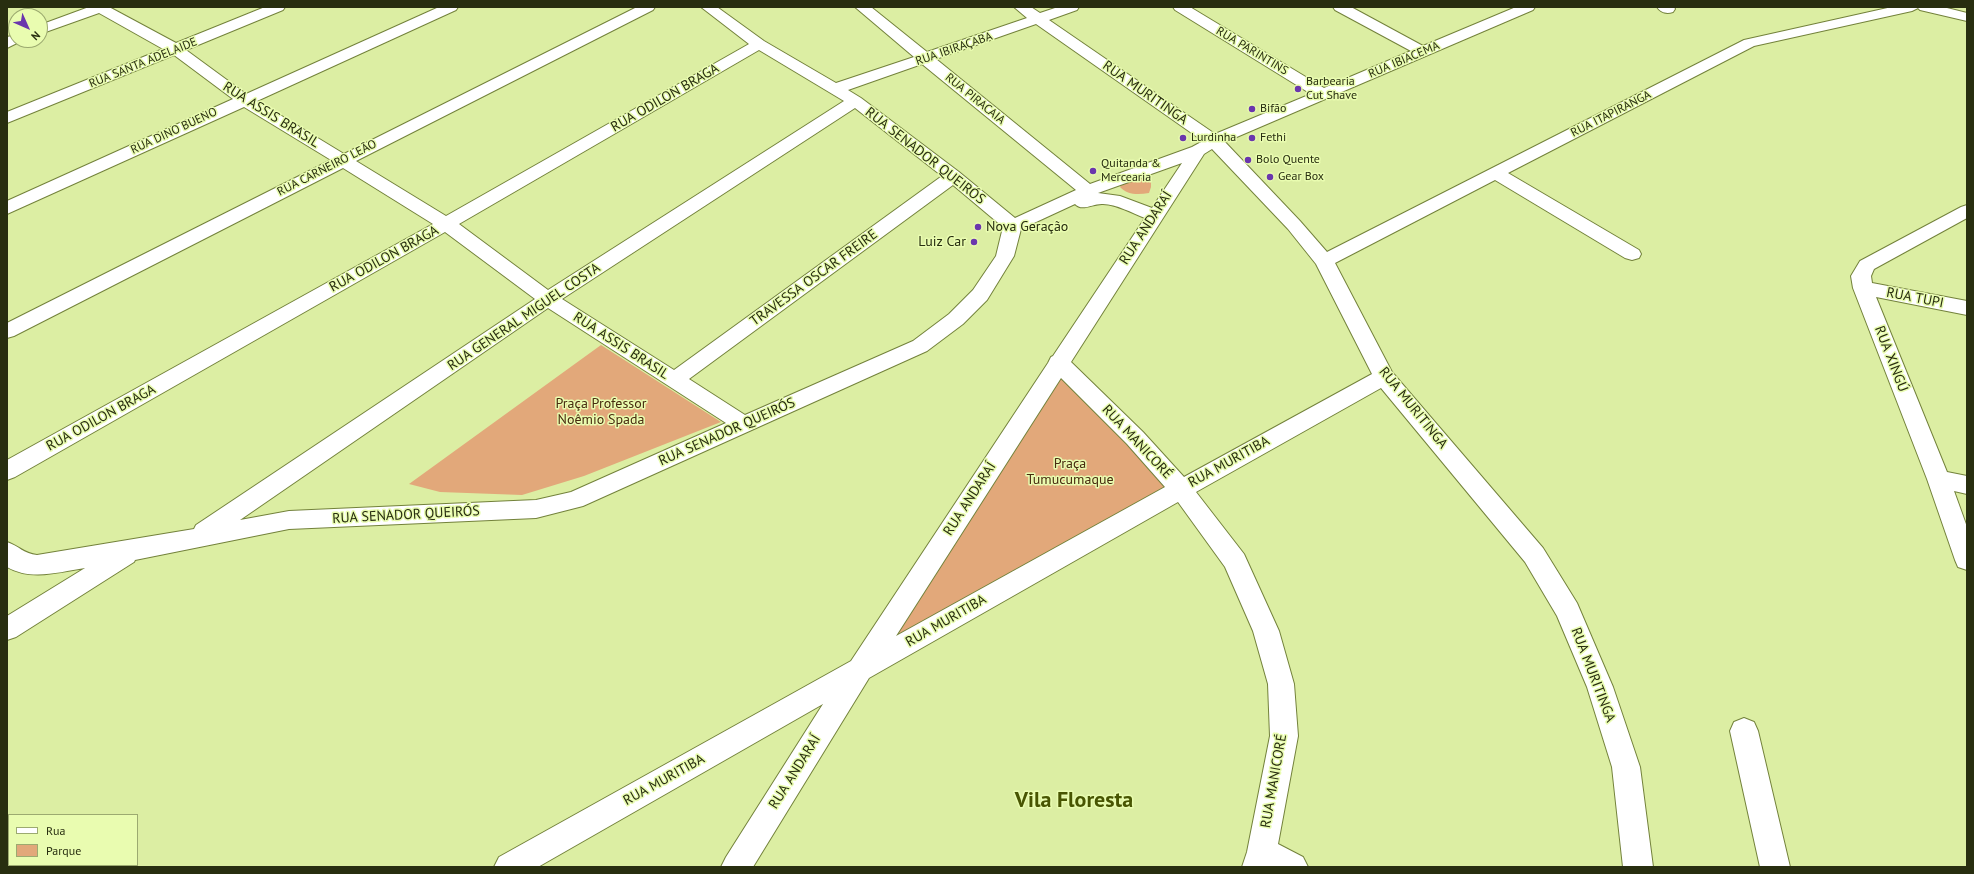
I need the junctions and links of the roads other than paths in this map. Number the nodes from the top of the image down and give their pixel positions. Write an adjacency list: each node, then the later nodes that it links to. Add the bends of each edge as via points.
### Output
1 (100, 7): 15 (street); 17 (street, RUA ASSIS BRASIL)
2 (278, 7): 17 (street, RUA SANTA ADELAIDE)
3 (451, 7): 22 (street, RUA DINO BUENO)
4 (648, 7): 26 (street, RUA CARNEIRO LEÃO)
5 (708, 7): 16 (street, RUA SENADOR QUEIRÓS)
6 (862, 7): 19 (street, RUA PIRACAIA)
7 (1072, 7): 13 (street, RUA IBIRAÇABA)
8 (1180, 7): 21 (street, RUA PARINTINS)
9 (1340, 7): 18 (street)
10 (1912, 7): 27 (street, RUA ITAPIRANGA, via 1748,44)
11 (1925, 7): 14 (street)
12 (1517, 9): 18 (street, RUA IBIACEMA)
13 (1029, 13): 19 (street, RUA IBIRAÇABA); 25 (street, RUA MURITINGA)
14 (1967, 17)
15 (48, 27)
16 (759, 44): 20 (street, RUA SENADOR QUEIRÓS); 34 (street, RUA ODILON BRAGA)
17 (175, 49): 22 (street, RUA ASSIS BRASIL); 24 (street, RUA SANTA ADELAIDE)
18 (1423, 52): 21 (street, RUA IBIACEMA)
19 (926, 59): 20 (street, RUA IBIRAÇABA); 29 (street, RUA PIRACAIA)
20 (835, 89): 23 (street, RUA SENADOR QUEIRÓS)
21 (1324, 95): 25 (street, RUA IBIACEMA)
22 (243, 99): 26 (street, RUA ASSIS BRASIL); 30 (street, RUA DINO BUENO)
23 (855, 101): 28 (street, RUA SENADOR QUEIRÓS); 39 (street, RUA GENERAL MIGUEL COSTA)
24 (7, 118)
25 (1206, 146): 29 (street, RUA IBIACEMA); 33 (street, RUA ANDARAÍ); 37 (street, RUA MURITINGA, via 1294,226)
26 (343, 160): 34 (street, RUA ASSIS BRASIL); 41 (street, RUA CARNEIRO LEÃO)
27 (1495, 173): 36 (street); 37 (street, RUA ITAPIRANGA)
28 (953, 176): 35 (street, RUA SENADOR QUEIRÓS); 44 (street, TRAVESSA OSCAR FREIRE)
29 (1088, 191): 31 (street, RUA IBIACEMA)
30 (7, 208)
31 (1051, 208): 33 (street, via 1062,210 1102,198); 35 (street, RUA IBIACEMA)
32 (1967, 211): 38 (street, RUA XINGÚ, via 1867,265 1861,276)
33 (1155, 215): 42 (street, RUA ANDARAÍ)
34 (446, 224): 39 (street, RUA ASSIS BRASIL); 46 (street, RUA ODILON BRAGA)
35 (1013, 226): 45 (street, RUA SENADOR QUEIRÓS, via 1004,256 980,295 956,319 920,346)
36 (1632, 254)
37 (1324, 260): 43 (street, RUA MURITINGA)
38 (1863, 288): 40 (street, RUA TUPI); 47 (street, RUA XINGÚ)
39 (548, 299): 44 (street, RUA ASSIS BRASIL); 50 (street, RUA GENERAL MIGUEL COSTA)
40 (1967, 308)
41 (7, 331)
42 (1058, 362): 49 (street, RUA MANICORÉ, via 1135,438); 55 (street, RUA ANDARAÍ)
43 (1384, 377): 49 (street, RUA MURITIBA); 61 (street, RUA MURITINGA, via 1534,554 1568,611 1600,687 1626,767)
44 (674, 380): 45 (street, RUA ASSIS BRASIL)
45 (743, 424): 50 (street, RUA SENADOR QUEIRÓS, via 575,500 536,509 290,520)
46 (7, 471)
47 (1938, 479): 48 (street); 53 (street, RUA XINGÚ)
48 (1967, 485)
49 (1181, 489): 55 (street, RUA MURITIBA); 57 (street, RUA MANICORÉ, via 1236,562 1266,631 1280,684 1284,736)
50 (196, 538): 51 (street, RUA SENADOR QUEIRÓS)
51 (133, 550): 52 (street, RUA SENADOR QUEIRÓS, via 37,565 17,562); 54 (street)
52 (7, 552)
53 (1967, 560)
54 (7, 629)
55 (858, 671): 58 (street, RUA MURITIBA); 59 (street, RUA ANDARAÍ)
56 (1744, 730): 62 (street)
57 (1259, 860): 60 (street)
58 (509, 867)
59 (736, 867)
60 (1293, 867)
61 (1638, 867)
62 (1775, 867)

